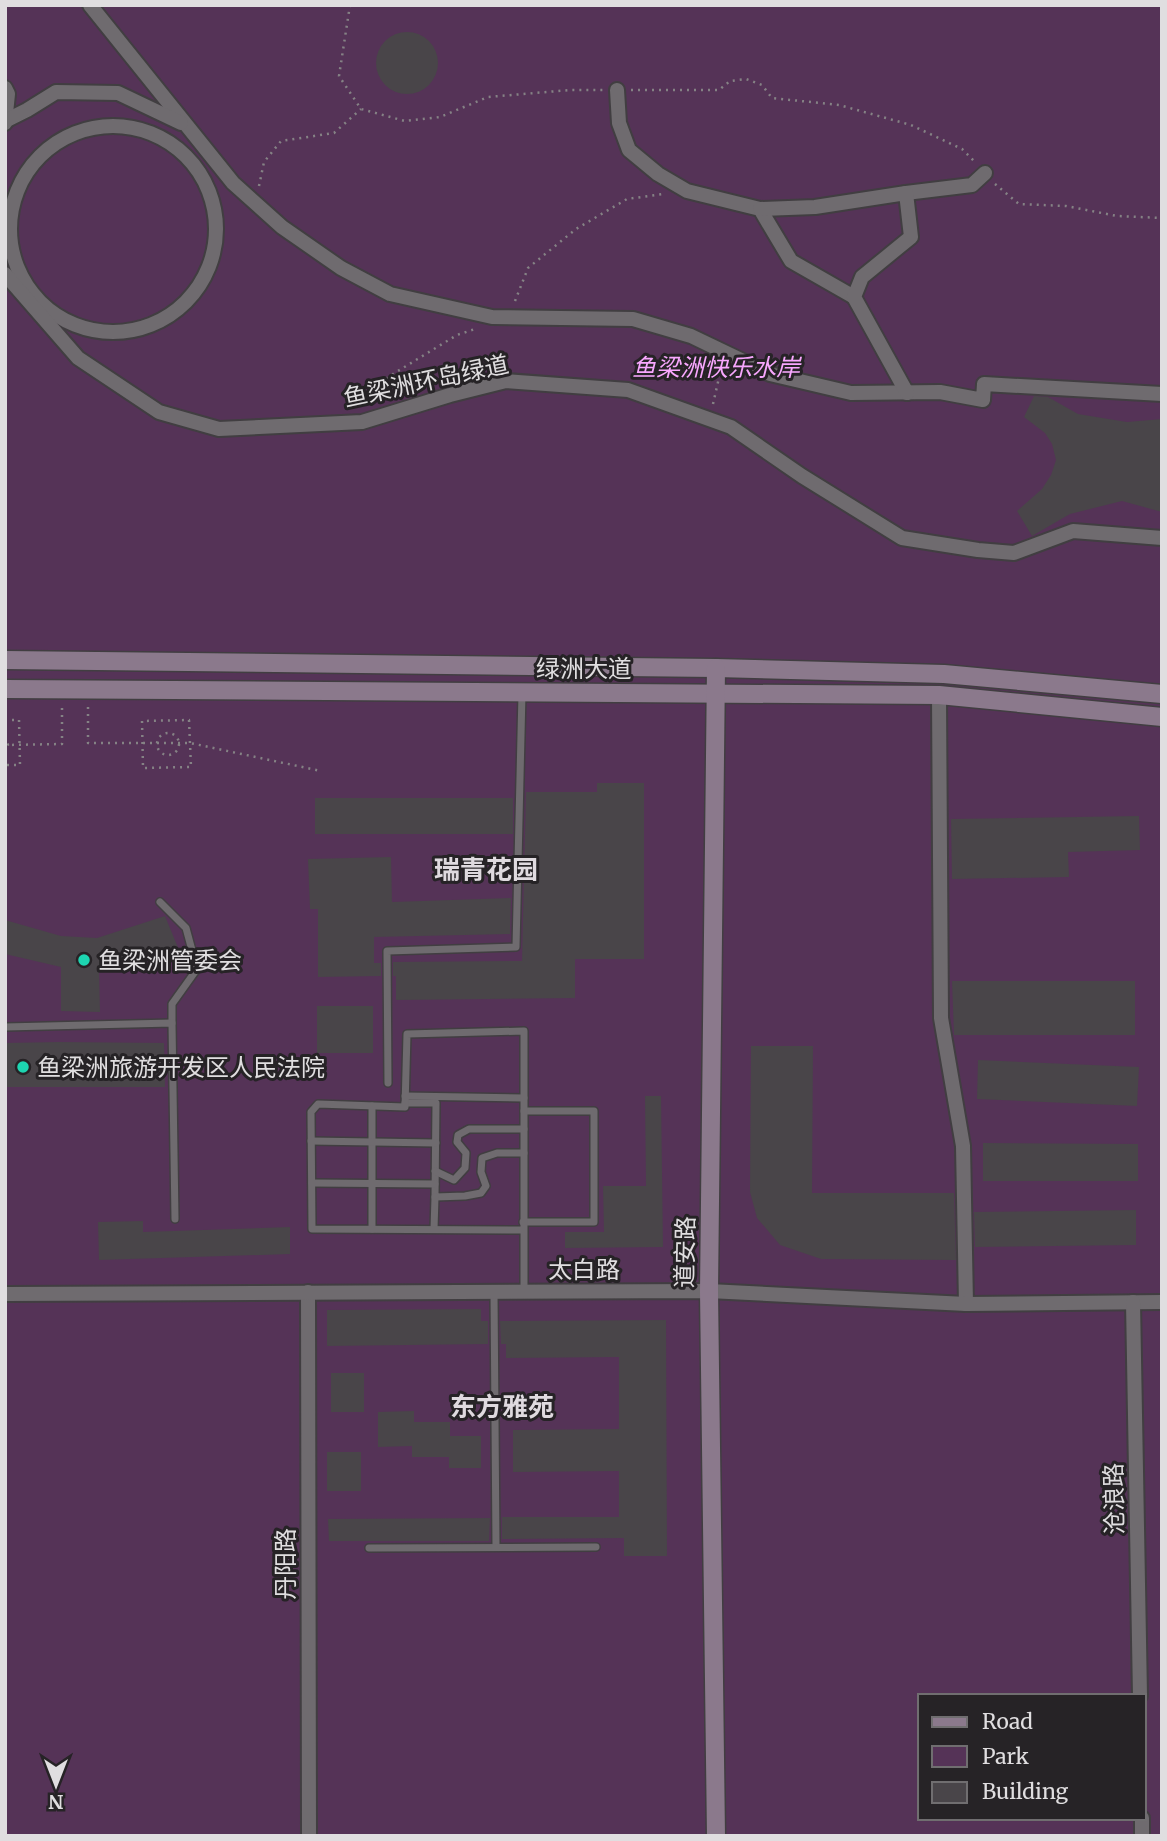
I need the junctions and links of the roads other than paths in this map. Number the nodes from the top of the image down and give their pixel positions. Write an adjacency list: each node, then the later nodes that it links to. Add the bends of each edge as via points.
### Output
1 (90, 5): 5 (street)
2 (5, 88): 4 (street)
3 (617, 90): 10 (street, via 619,123 629,150 687,191)
4 (6, 121): 5 (street, via 56,92 118,93)
5 (186, 125): 6 (street)
6 (219, 167): 8 (street); 13 (street, via 282,227 341,268 390,294 492,317 633,318 691,336 770,374 851,393)
7 (985, 173): 9 (street, via 972,185)
8 (204, 179): 8 (street, via 182,152 152,133 118,125 83,130 52,145 27,170 13,200 9,233 16,265 33,293 57,316 88,329 120,331 153,324 181,307 203,280 215,247 215,212)
9 (906, 193): 10 (street, via 815,207); 12 (street, via 911,237 862,277)
10 (760, 209): 12 (street, via 791,261)
11 (5, 274): 15 (street, 鱼梁洲环岛绿道, via 78,358 159,412 219,429 362,422 506,381 628,390 731,427 902,538 1014,553 1073,531)
12 (854, 297): 13 (street)
13 (907, 393): 14 (street, via 940,392 983,401 984,384)
14 (1162, 394)
15 (1162, 538)
16 (5, 660): 17 (main road, 绿洲大道)
17 (716, 668): 20 (main road, 道安路); 21 (main road, 绿洲大道, via 944,674)
18 (5, 689): 19 (main road, 绿洲大道)
19 (522, 692): 20 (main road, 绿洲大道); 27 (lane, via 516,947 387,951)
20 (716, 693): 22 (main road, 绿洲大道); 46 (main road, 道安路)
21 (1162, 694)
22 (939, 695): 23 (main road, 绿洲大道); 53 (street, via 941,1018 963,1146)
23 (1162, 717)
24 (160, 902): 25 (lane, via 186,928 197,969 172,1004)
25 (172, 1023): 26 (lane); 42 (lane)
26 (5, 1027)
27 (388, 1083)
28 (524, 1098): 29 (lane); 29 (lane, via 524,1031 407,1034); 31 (lane)
29 (405, 1099): 30 (lane, via 404,1107); 35 (lane, via 436,1103)
30 (372, 1106): 33 (lane, via 318,1104 311,1112); 34 (lane)
31 (524, 1111): 32 (lane); 43 (lane, via 594,1111 594,1222)
32 (524, 1129): 36 (lane); 37 (lane, via 469,1129 458,1135 457,1142 466,1153 465,1168 454,1180)
33 (311, 1141): 34 (lane); 38 (lane)
34 (372, 1142): 35 (lane); 39 (lane)
35 (436, 1143): 37 (lane)
36 (524, 1153): 41 (lane, via 482,1157 486,1186 481,1193); 43 (lane)
37 (435, 1171): 40 (lane)
38 (312, 1182): 39 (lane); 44 (lane, via 312,1229)
39 (372, 1183): 40 (lane); 44 (lane)
40 (435, 1184): 41 (lane)
41 (435, 1197): 45 (lane)
42 (175, 1219)
43 (523, 1226): 45 (lane); 49 (lane)
44 (372, 1229): 45 (lane)
45 (434, 1229)
46 (709, 1291): 49 (street, 太白路); 53 (street, 太白路); 59 (main road, 道安路)
47 (308, 1292): 48 (street, 太白路); 50 (street, 太白路); 58 (street, 丹阳路)
48 (494, 1292): 49 (street, 太白路); 54 (lane)
49 (524, 1292)
50 (5, 1294)
51 (1133, 1302): 52 (street, 太白路); 53 (street, 太白路); 57 (street, 沧浪路)
52 (1162, 1302)
53 (966, 1304)
54 (496, 1547): 55 (lane); 56 (lane)
55 (596, 1547)
56 (369, 1548)
57 (1140, 1694)
58 (309, 1836)
59 (716, 1836)

